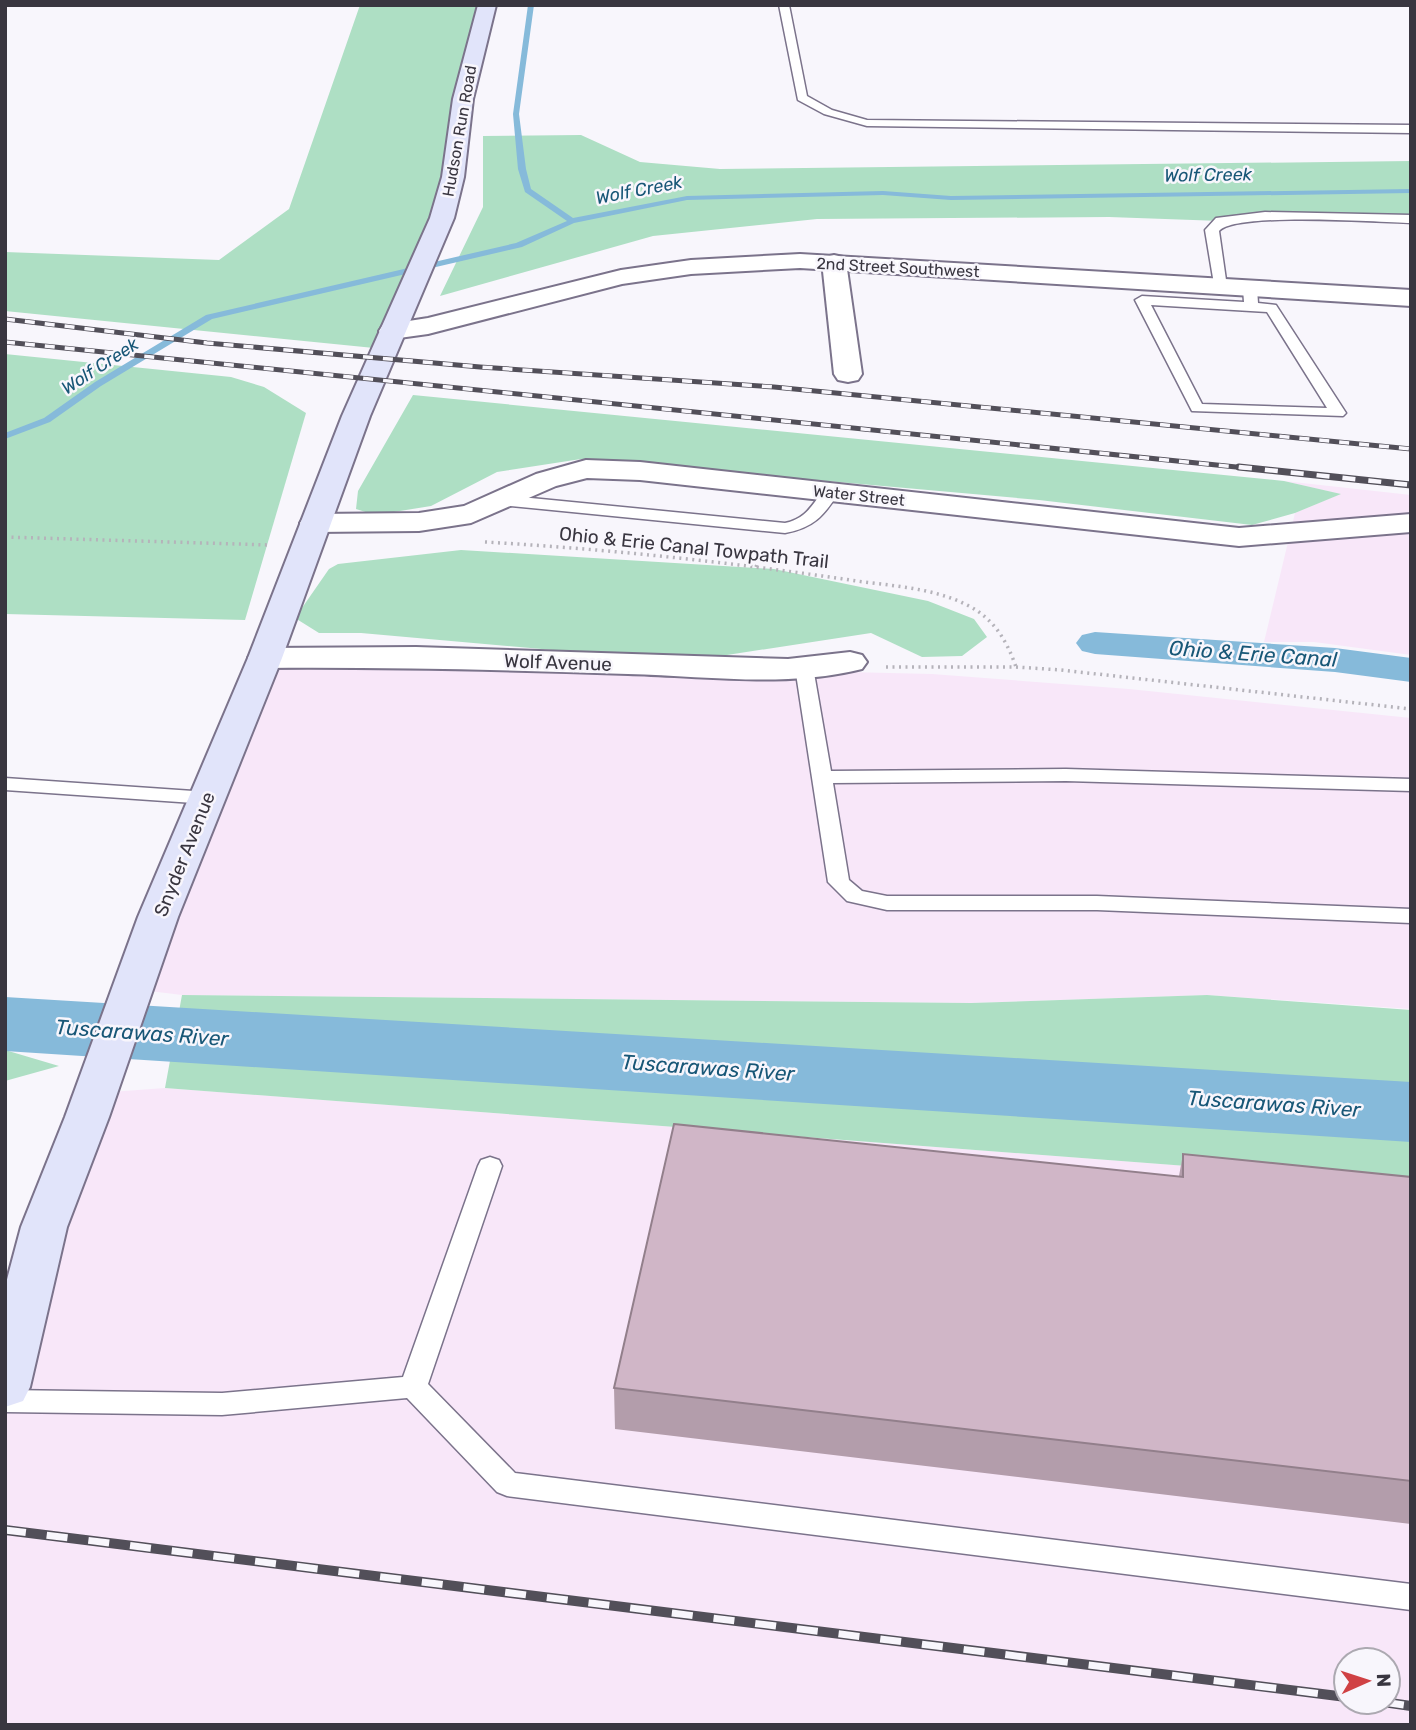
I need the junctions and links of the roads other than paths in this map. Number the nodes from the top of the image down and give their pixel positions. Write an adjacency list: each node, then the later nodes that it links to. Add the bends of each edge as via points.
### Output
1 (487, 5): 9 (main road, Hudson Run Road, via 463,99 450,196)
2 (784, 5): 3 (lane, via 802,98 828,112 867,123)
3 (1411, 129)
4 (1411, 219): 6 (lane, via 1265,216 1221,221 1212,230)
5 (834, 262): 6 (street, 2nd Street Southwest); 9 (street, 2nd Street Southwest, via 691,267 621,277); 10 (street)
6 (1220, 287): 7 (street, 2nd Street Southwest)
7 (1251, 298): 7 (lane, via 1271,308 1338,412 1197,408 1142,300); 8 (street, 2nd Street Southwest)
8 (1411, 298)
9 (392, 331): 13 (main road, Snyder Avenue)
10 (848, 374)
11 (831, 492): 12 (street, Water Street, via 586,469); 12 (lane, via 805,525 785,528); 14 (street, Water Street, via 1239,537)
12 (501, 500): 13 (street, Water Street, via 471,514 419,522)
13 (315, 523): 15 (main road, Snyder Avenue)
14 (1411, 523)
15 (265, 658): 17 (street, Wolf Avenue, via 416,657); 21 (main road, Snyder Avenue)
16 (850, 662): 17 (street, Wolf Avenue)
17 (804, 667): 18 (lane)
18 (822, 777): 20 (lane, via 1066,775); 22 (lane, via 839,882 855,896 887,904 1097,903)
19 (5, 784): 21 (lane)
20 (1411, 785)
21 (208, 798): 24 (main road, Snyder Avenue, via 158,917 44,1227)
22 (1411, 916)
23 (490, 1166): 26 (lane)
24 (11, 1338): 25 (main road, Snyder Avenue)
25 (5, 1387)
26 (414, 1387): 27 (lane, via 222,1404); 28 (lane, via 508,1485)
27 (5, 1401)
28 (1411, 1597)

